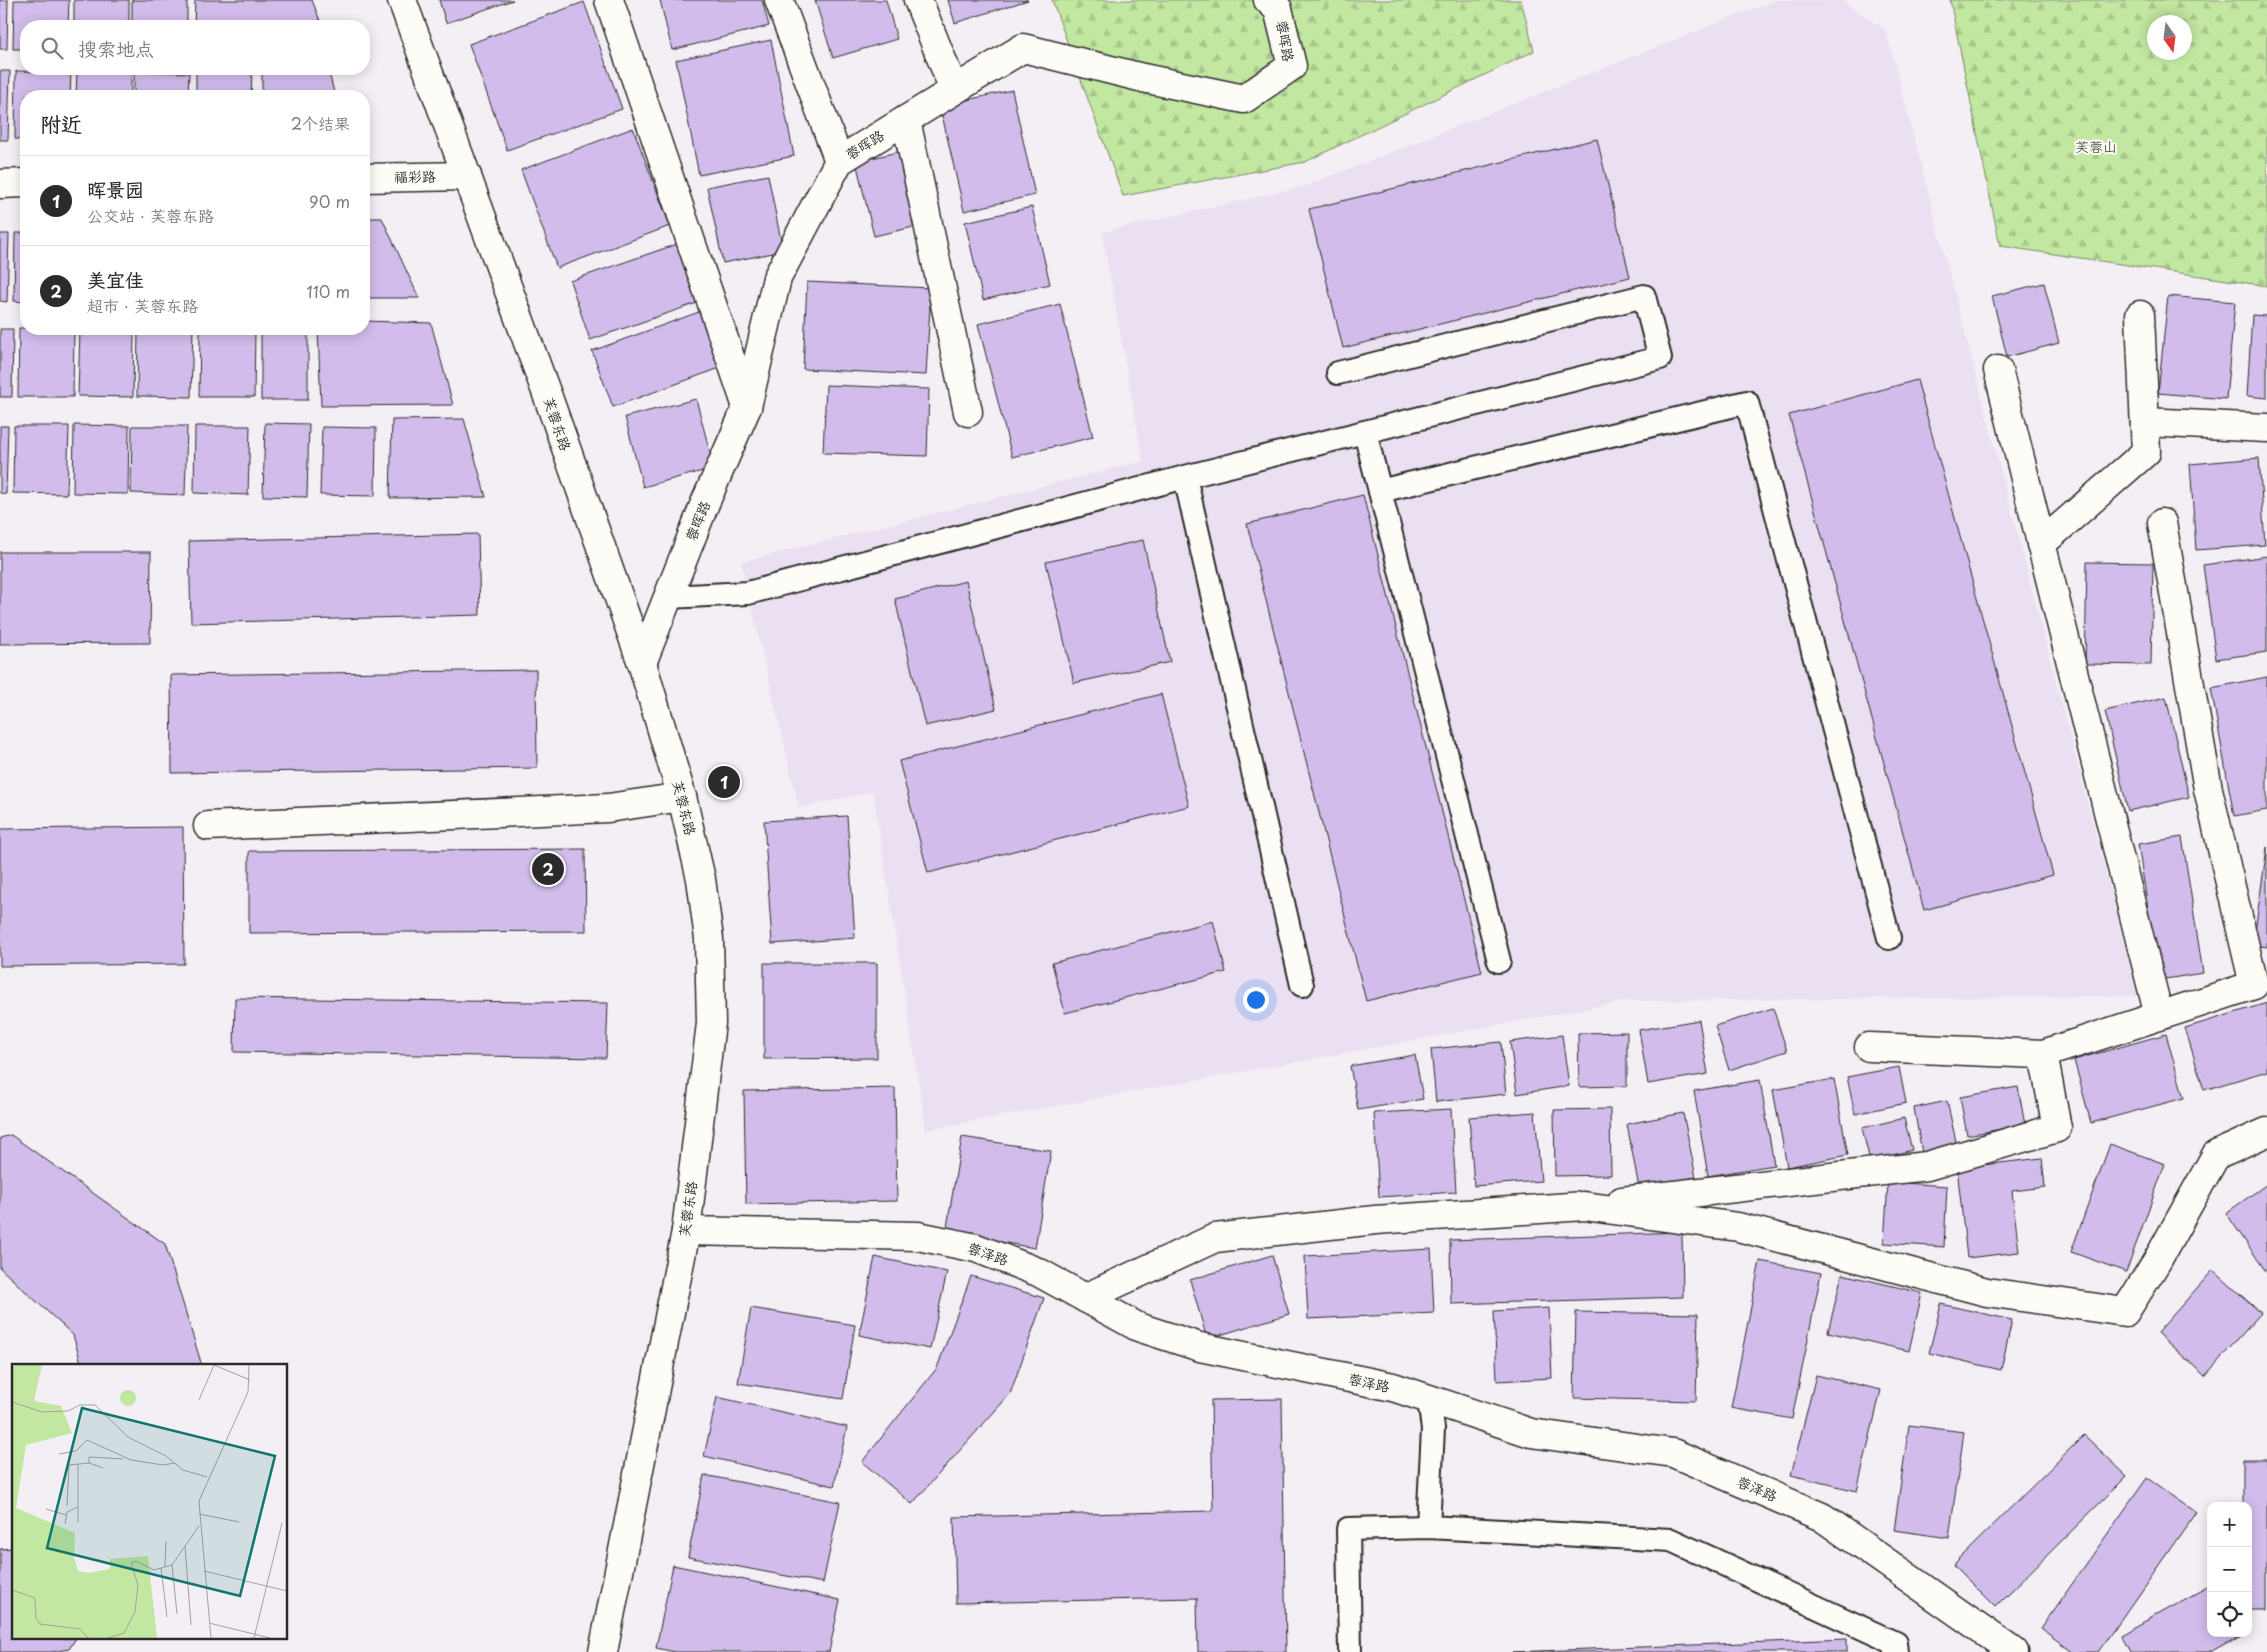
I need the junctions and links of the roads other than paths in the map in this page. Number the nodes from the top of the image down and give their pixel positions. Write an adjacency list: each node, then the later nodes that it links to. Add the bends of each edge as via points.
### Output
1 (402, 0): 9 (street, 芙蓉东路)
2 (609, 0): 16 (street)
3 (779, 0): 8 (street)
4 (918, 0): 6 (street)
5 (1268, 0): 6 (street, 蓉晖路, via 1278,9 1292,66 1244,99 1023,48)
6 (954, 90): 7 (street, 蓉晖路)
7 (906, 120): 8 (street, 蓉晖路); 17 (street)
8 (839, 161): 16 (street, 蓉晖路, via 778,278)
9 (467, 176): 10 (street, 福彩路); 26 (street, 芙蓉东路)
10 (370, 178)
11 (20, 183): 12 (street)
12 (0, 184)
13 (2140, 315): 18 (street)
14 (1998, 370): 24 (street)
15 (1338, 373): 20 (lane, via 1644,296 1660,358)
16 (747, 406): 25 (street, 蓉晖路)
17 (968, 412)
18 (2145, 422): 19 (street); 24 (street, via 2146,452)
19 (2267, 428)
20 (1365, 432): 21 (lane); 22 (lane)
21 (1185, 477): 25 (lane, via 748,593); 31 (lane)
22 (1380, 491): 29 (lane, via 1748,402); 30 (lane)
23 (2162, 523): 32 (street, via 2208,789 2254,985)
24 (2041, 544): 32 (street)
25 (668, 597): 26 (street, 蓉晖路)
26 (642, 663): 27 (street, 芙蓉东路)
27 (682, 797): 28 (street, via 608,808); 37 (street, 芙蓉东路, via 706,914 711,1023)
28 (208, 826)
29 (1889, 938)
30 (1500, 961)
31 (1302, 985)
32 (2159, 1016): 34 (street)
33 (1869, 1047): 34 (street)
34 (2043, 1054): 36 (street, via 2057,1128 1927,1166)
35 (2267, 1132): 36 (street, via 2216,1156 2125,1312 1987,1292 1738,1227)
36 (1584, 1206): 38 (street, via 1375,1220 1215,1238)
37 (686, 1231): 38 (street, 蓉泽路, via 918,1236 976,1248 1038,1272); 41 (street, 芙蓉东路)
38 (1085, 1298): 39 (street, 蓉泽路, via 1138,1327 1200,1347 1393,1387)
39 (1429, 1399): 40 (lane, via 1433,1429); 44 (street, 蓉泽路, via 1531,1433 1673,1453 1822,1517)
40 (1428, 1527): 42 (lane, via 1348,1529); 43 (lane, via 1671,1540 1895,1643)
41 (603, 1652)
42 (1350, 1652)
43 (1896, 1652)
44 (2014, 1652)

